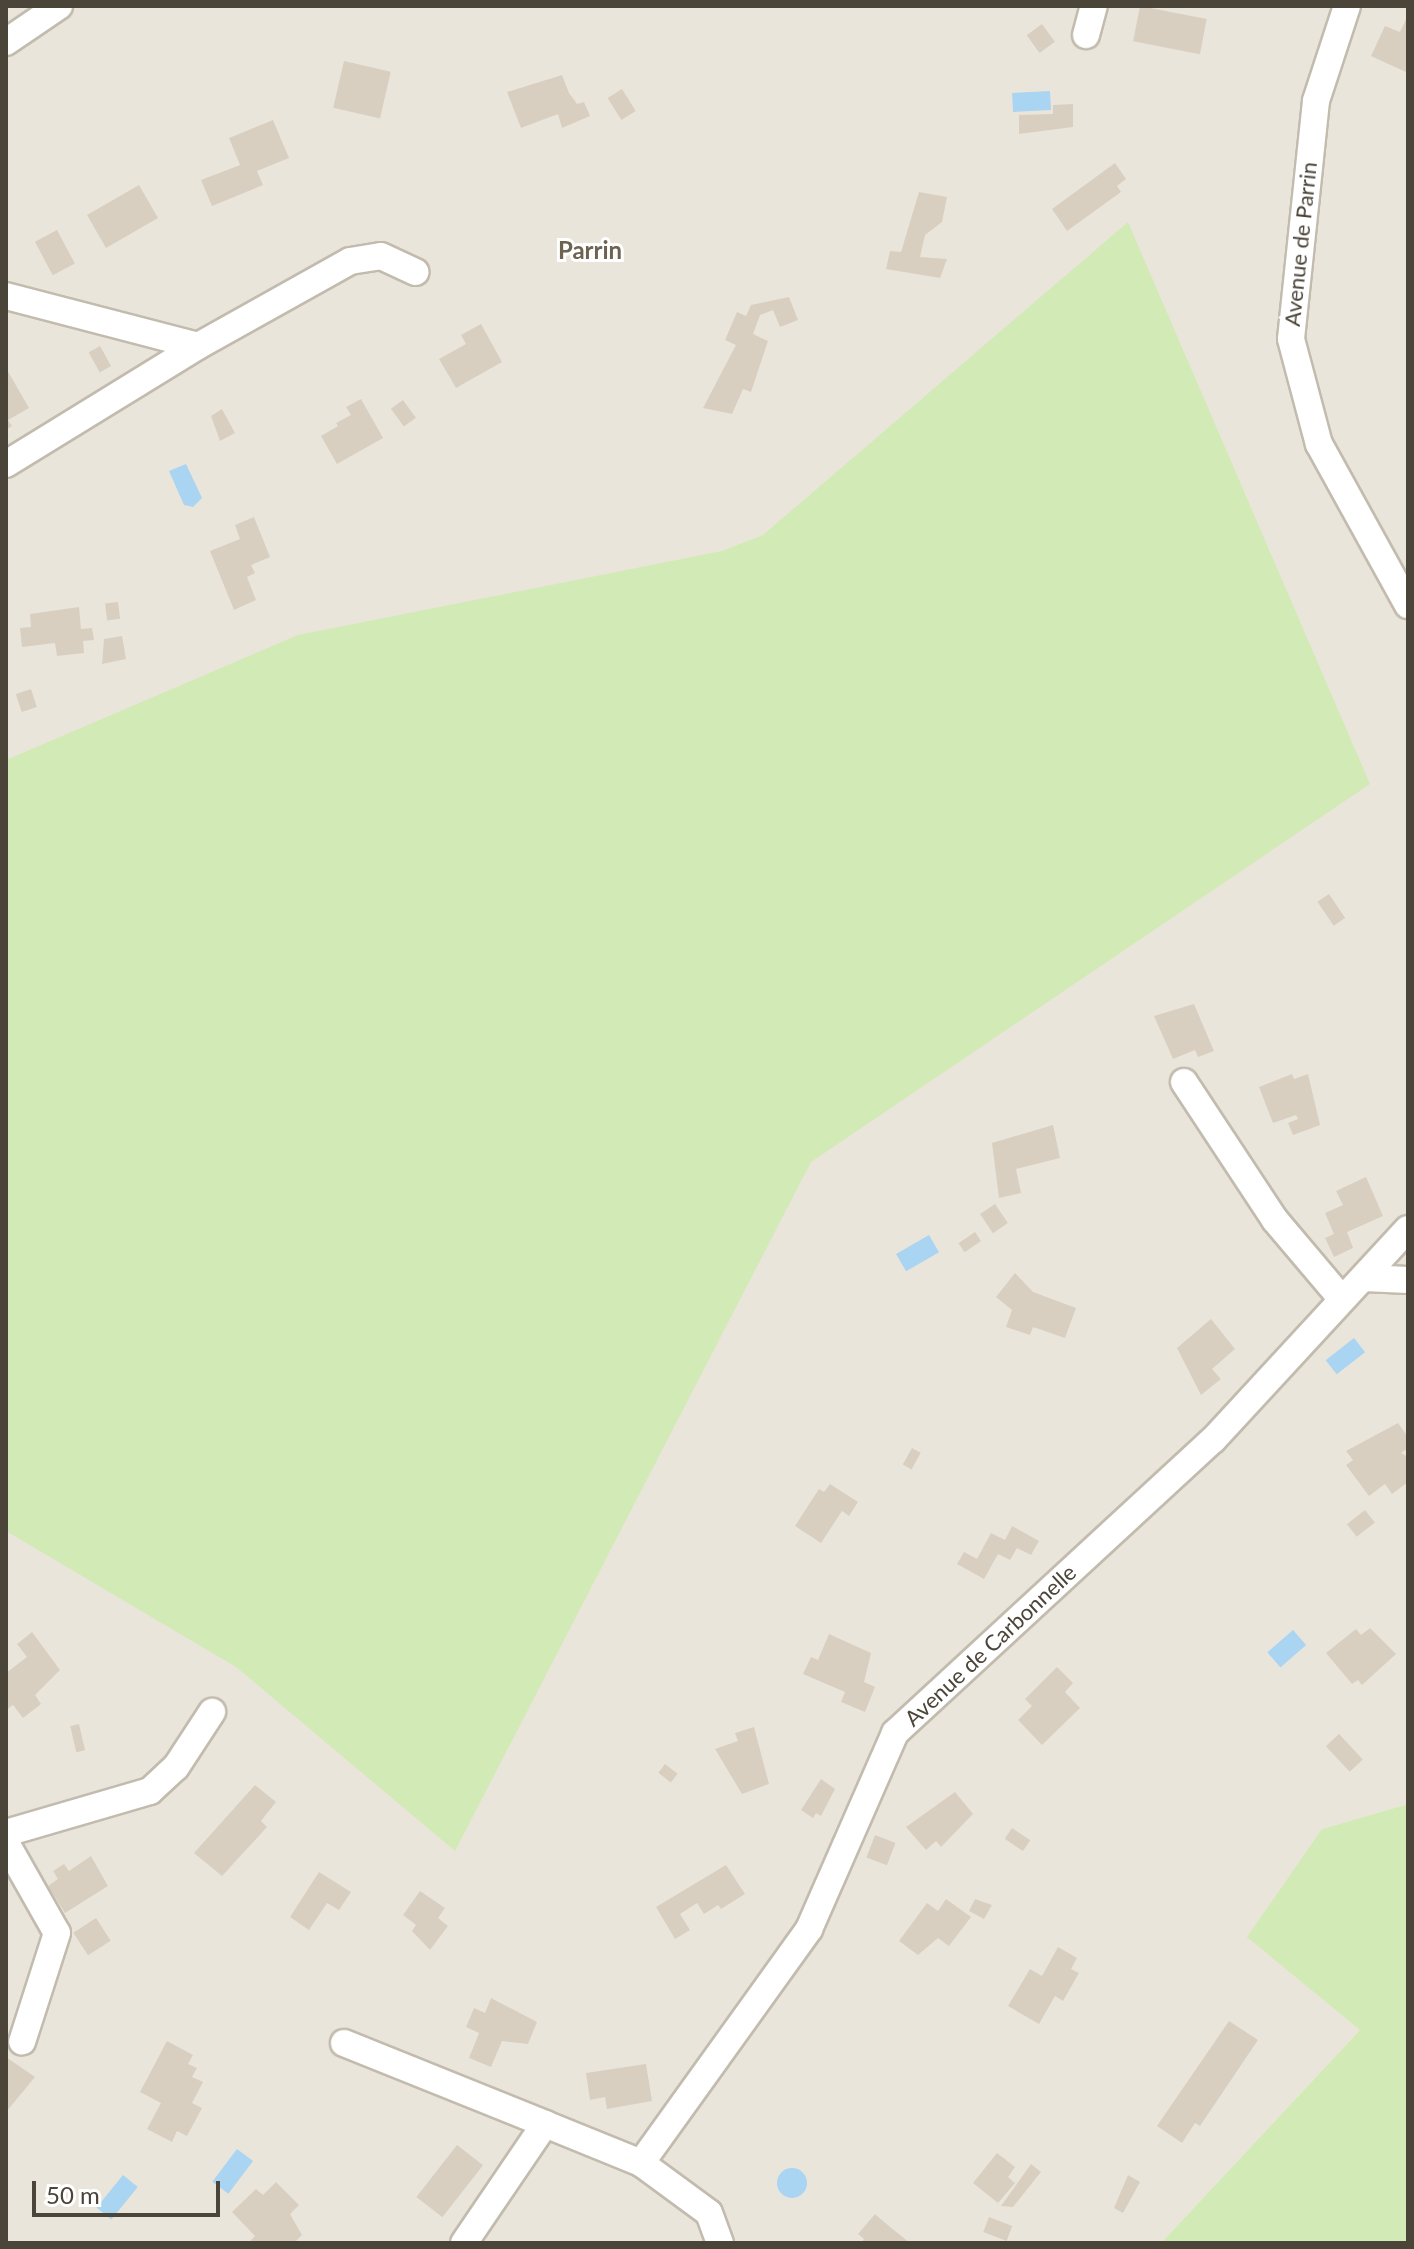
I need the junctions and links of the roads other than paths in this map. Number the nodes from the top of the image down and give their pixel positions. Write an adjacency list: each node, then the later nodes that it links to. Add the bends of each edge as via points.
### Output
1 (59, 6): 5 (street)
2 (1094, 6): 4 (street)
3 (1347, 6): 10 (street, Avenue de Parrin, via 1316,101 1291,297 1291,339 1319,444)
4 (1086, 35)
5 (6, 42)
6 (416, 272): 8 (street, via 381,256 364,256)
7 (6, 296): 8 (street)
8 (198, 346): 9 (street)
9 (6, 464)
10 (1408, 605)
11 (1184, 1082): 15 (street, via 1275,1220)
12 (1408, 1229): 13 (street, Avenue de Carbonnelle)
13 (1364, 1278): 14 (street); 15 (street, Avenue de Carbonnelle)
14 (1408, 1280)
15 (1341, 1298): 22 (street, Avenue de Carbonnelle, via 1213,1440 895,1733 809,1929)
16 (212, 1712): 17 (street, via 176,1767 150,1791)
17 (6, 1833)
18 (6, 1843): 19 (street, via 57,1933)
19 (22, 2042)
20 (344, 2043): 21 (street)
21 (545, 2124): 22 (street); 23 (street)
22 (641, 2163): 24 (street, via 709,2213)
23 (464, 2243)
24 (720, 2243)

